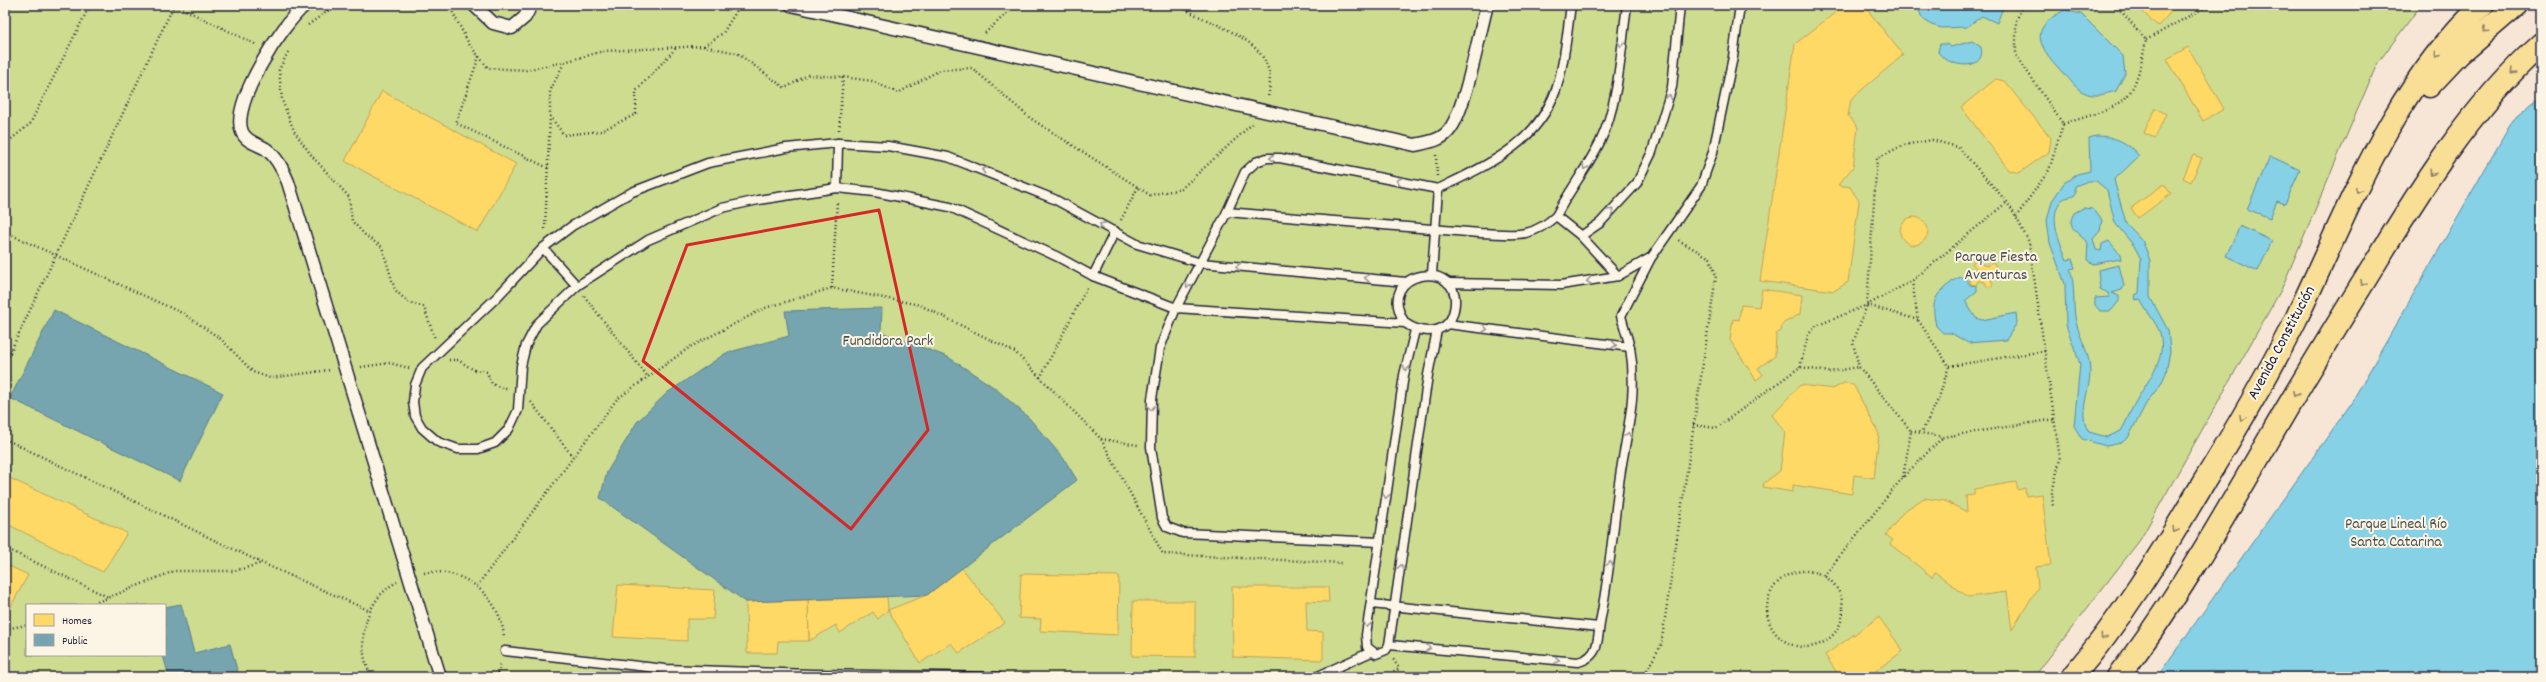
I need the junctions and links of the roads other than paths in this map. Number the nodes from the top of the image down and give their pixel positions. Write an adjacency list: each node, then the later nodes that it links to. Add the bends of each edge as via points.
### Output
1 (305, 5): 44 (street, via 289,20 268,51 246,95 241,117 241,132 247,140 267,150 283,169)
2 (474, 5): 3 (street, via 493,22 512,28 525,17)
3 (531, 5)
4 (791, 5): 5 (street, via 1415,145 1436,141 1450,130 1459,111)
5 (1487, 5)
6 (1571, 5): 16 (lane, via 1556,90 1538,125 1512,150)
7 (1627, 5): 18 (lane, one-way to 18, via 1613,100 1607,122 1600,142)
8 (1680, 5): 21 (lane, one-way to 8, via 1600,223 1637,183 1652,152 1672,87)
9 (1740, 5): 23 (lane, via 1733,57 1713,152 1701,186)
10 (2482, 5): 14 (highway, Avenida Constitución, one-way to 14, via 2428,66 2405,100)
11 (2516, 5): 14 (highway, one-way to 14, via 2459,54 2429,86)
12 (2541, 44): 48 (highway, one-way to 48, via 2479,110 2429,178 2303,380 2202,555)
13 (838, 143): 15 (lane); 20 (lane, one-way to 13, via 1054,199 948,157 888,146); 22 (lane, via 786,148 708,163 632,192 572,226)
14 (2375, 155): 47 (highway, Avenida Constitución, one-way to 47, via 2294,323 2237,427 2154,566)
15 (837, 188): 26 (lane, via 875,192 950,207); 30 (lane, via 722,208 648,240)
16 (1438, 189): 17 (lane, one-way to 17, via 1295,161 1267,158 1256,162 1245,172); 19 (lane)
17 (1227, 212): 19 (lane); 24 (lane)
18 (1556, 216): 19 (lane, via 1537,231 1518,234); 21 (lane)
19 (1434, 228): 25 (lane)
20 (1115, 232): 24 (lane, via 1137,244); 26 (lane)
21 (1581, 236): 27 (lane)
22 (543, 248): 30 (lane); 30 (lane, via 497,297 422,368 414,385 413,402 415,416 422,428 438,442 458,450 478,449 495,443 509,429 518,410 521,366 526,345 536,324)
23 (1651, 258): 27 (lane); 36 (lane, via 1621,316)
24 (1201, 263): 28 (lane, one-way to 24); 31 (lane, one-way to 31)
25 (1432, 274): 28 (lane, via 1416,276); 29 (lane)
26 (1093, 276): 31 (lane)
27 (1618, 276): 29 (lane, one-way to 29, via 1561,284)
28 (1406, 282): 32 (lane, via 1397,302 1399,314)
29 (1448, 283): 33 (lane, via 1454,293 1456,304)
30 (577, 286)
31 (1176, 308): 32 (lane); 37 (lane, one-way to 37, via 1160,348 1152,399 1151,448 1162,518 1167,527 1174,530)
32 (1405, 323): 34 (lane)
33 (1447, 324): 35 (lane); 36 (lane, one-way to 36)
34 (1415, 330): 35 (lane); 37 (lane, one-way to 37, via 1404,375)
35 (1437, 330): 39 (lane, one-way to 35, via 1428,375)
36 (1630, 347): 40 (lane, one-way to 36, via 1608,580 1618,491 1633,411 1634,371)
37 (1380, 542): 38 (lane)
38 (1371, 604): 39 (lane); 43 (lane, one-way to 43, via 1365,642)
39 (1395, 607): 40 (lane); 41 (lane)
40 (1599, 627): 41 (lane, one-way to 40, via 1578,662 1586,660 1592,654 1596,647)
41 (1388, 647): 43 (lane, via 1376,654)
42 (505, 651): 45 (lane, via 665,669)
43 (1371, 652): 46 (lane)
44 (440, 677)
45 (998, 677)
46 (1316, 677)
47 (2072, 677)
48 (2118, 677)

